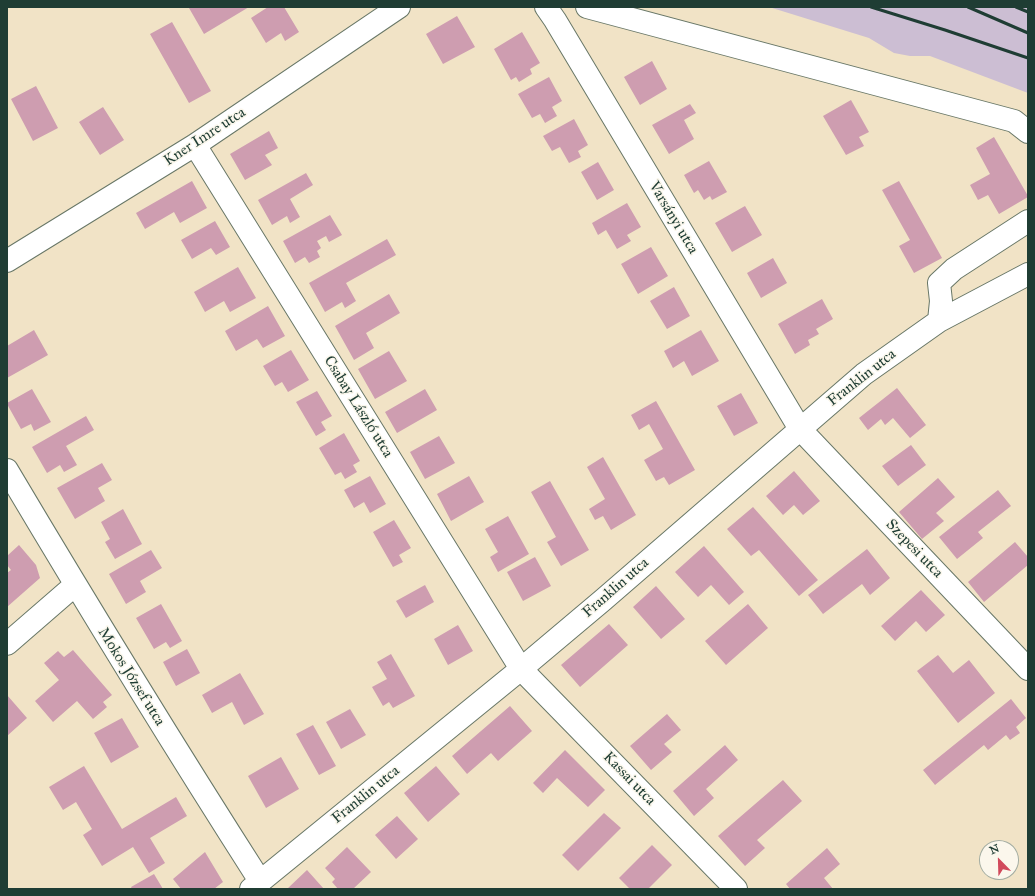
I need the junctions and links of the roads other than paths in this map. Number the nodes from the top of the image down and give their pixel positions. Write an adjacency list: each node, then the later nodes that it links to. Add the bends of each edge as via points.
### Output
1 (399, 7): 5 (street, Kner Imre utca)
2 (546, 7): 10 (street, Varsányi utca)
3 (587, 7): 4 (street, via 1014,121)
4 (1028, 132)
5 (195, 145): 7 (street, Kner Imre utca); 14 (street, Csabay László utca)
6 (1028, 220): 9 (street, via 954,269 939,283)
7 (7, 261)
8 (1028, 274): 9 (street, Franklin utca)
9 (939, 320): 10 (street, Franklin utca, via 864,374)
10 (800, 429): 14 (street, Franklin utca); 15 (street, Szepesi utca)
11 (7, 470): 12 (street, Mokos József utca)
12 (75, 585): 13 (street); 16 (street, Mokos József utca, via 196,780)
13 (7, 644)
14 (521, 669): 16 (street, Franklin utca); 17 (street, Kassai utca)
15 (1028, 669)
16 (255, 885)
17 (736, 889)

